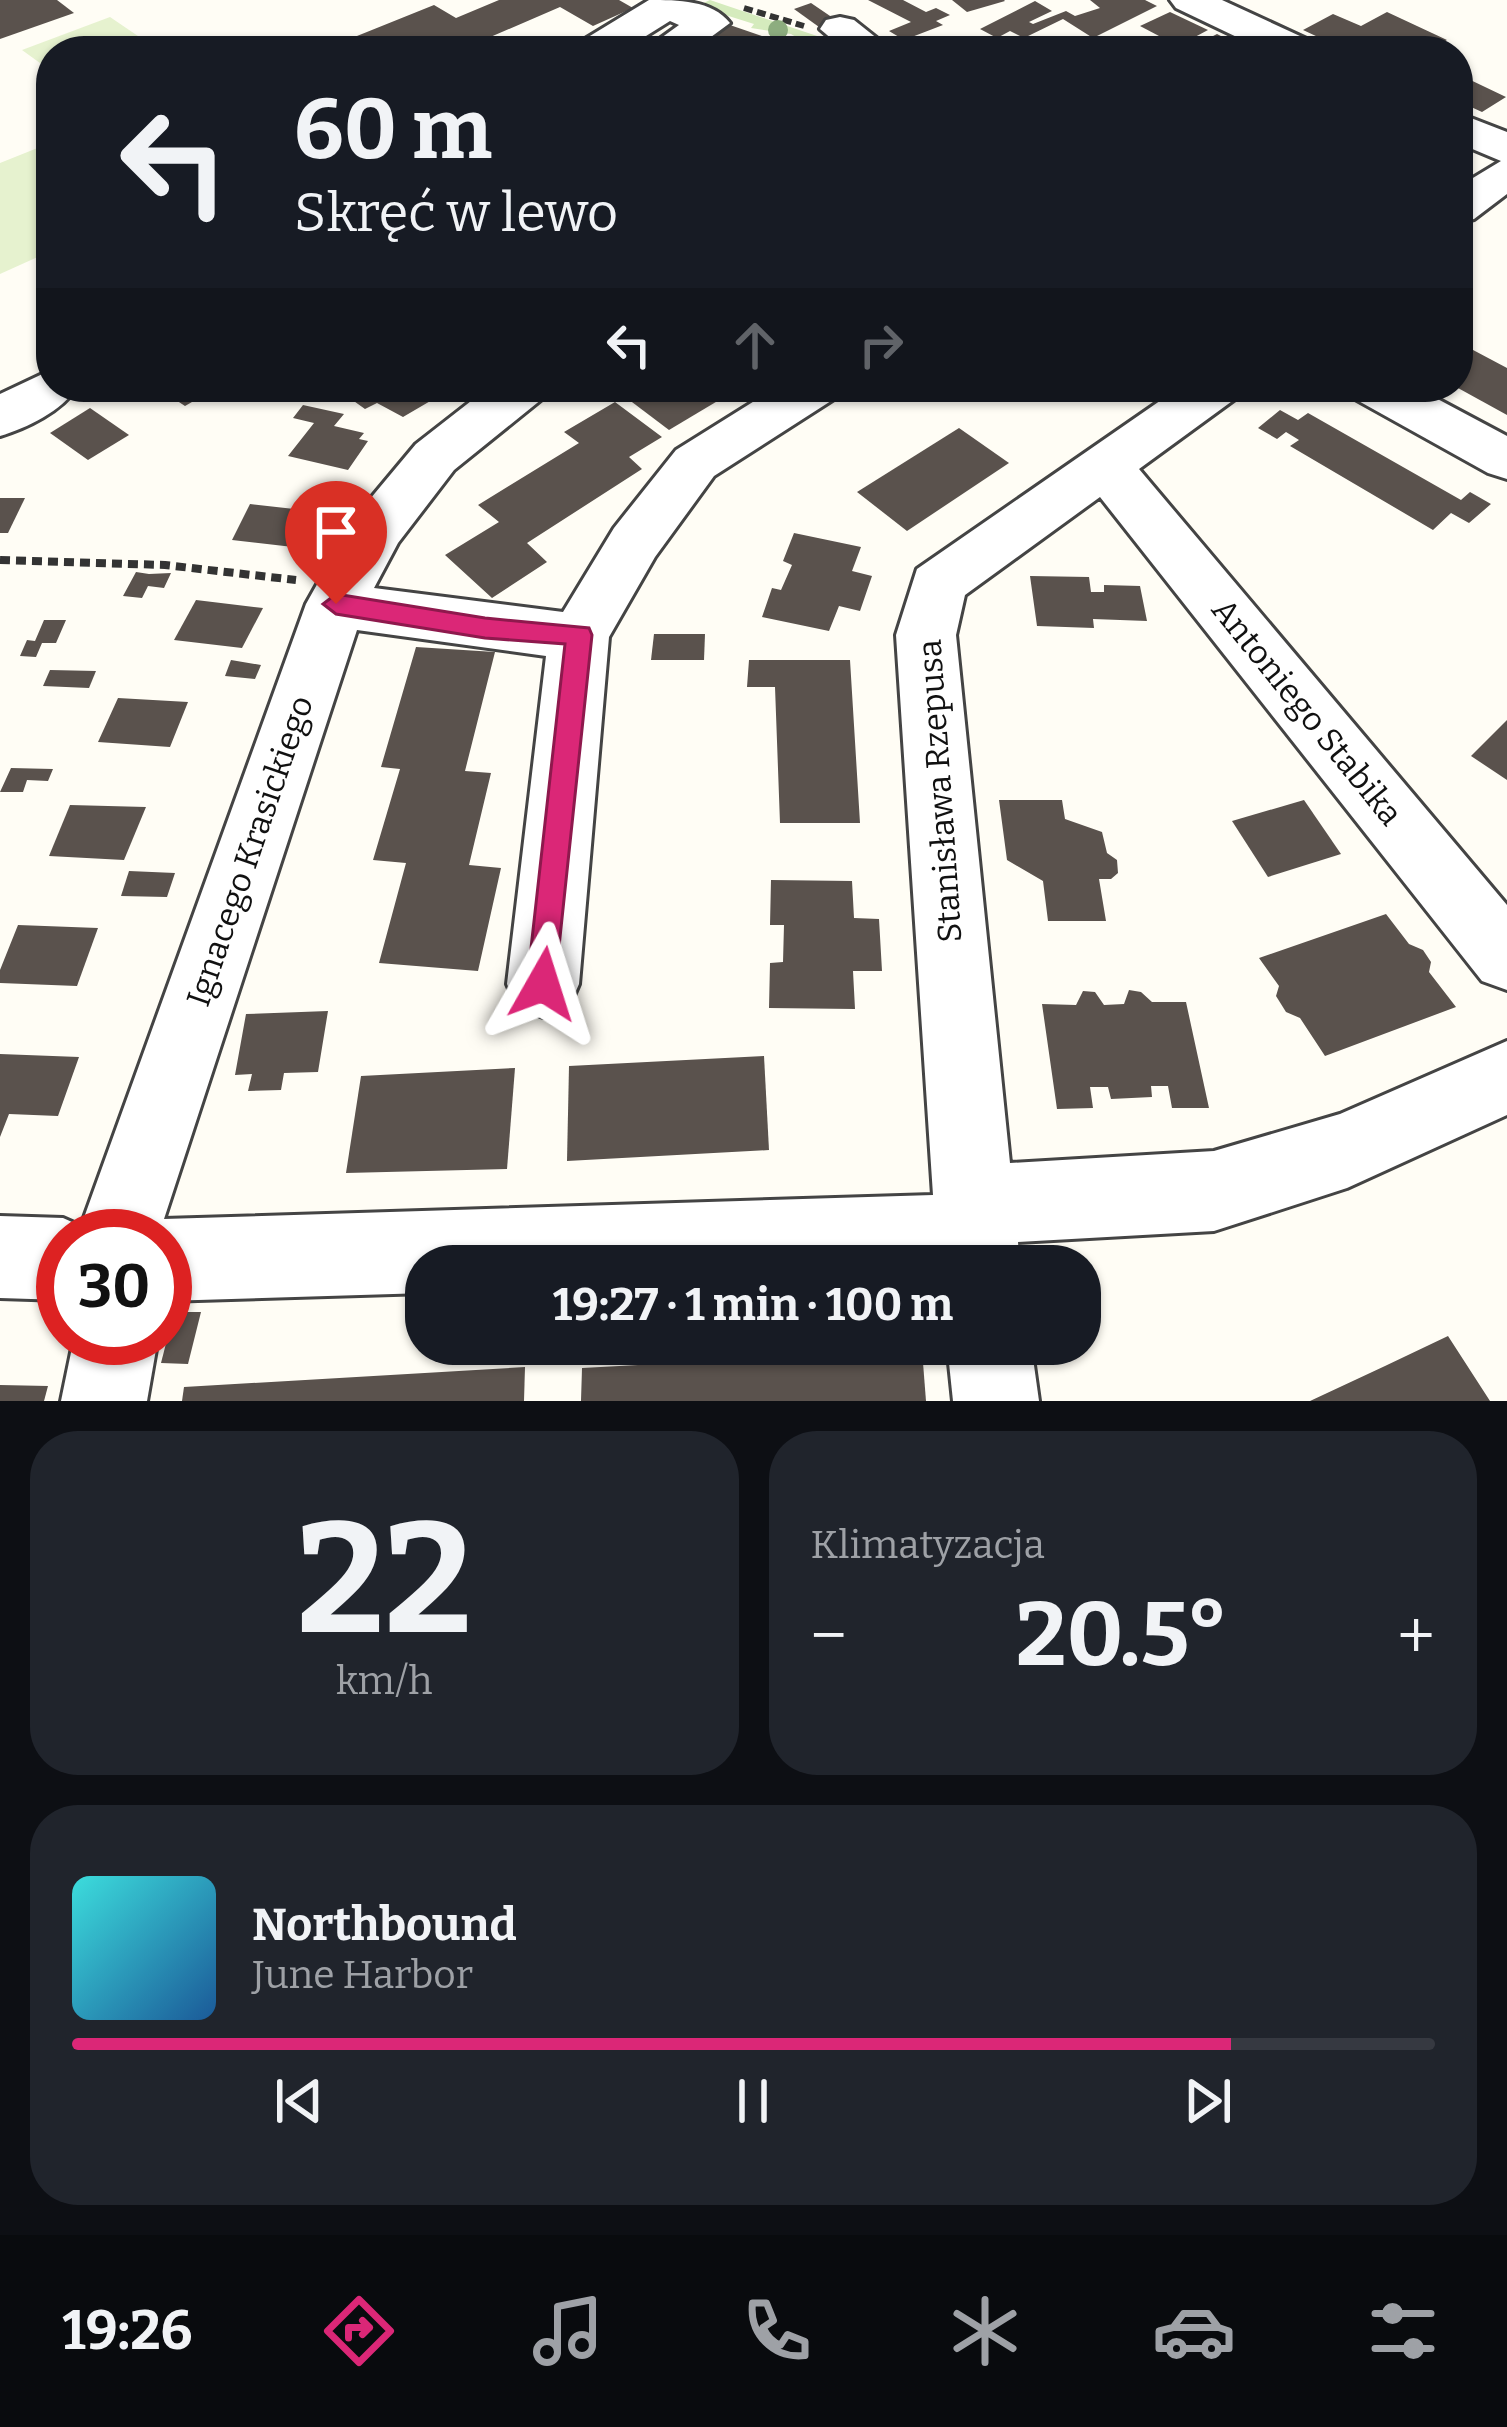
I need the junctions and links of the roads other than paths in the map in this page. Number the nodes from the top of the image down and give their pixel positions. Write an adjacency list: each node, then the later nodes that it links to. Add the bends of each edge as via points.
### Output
1 (1190, 0): 5 (street)
2 (672, 3): 3 (street); 4 (street, via 710,23)
3 (618, 36)
4 (688, 36)
5 (1267, 36)
6 (1473, 133): 7 (street)
7 (1507, 148)
8 (1507, 173): 9 (street)
9 (1473, 198)
10 (36, 396): 15 (street)
11 (504, 402): 18 (street, Ignacego Krasickiego, via 435,457 375,532)
12 (792, 402): 19 (street, via 695,464 634,543)
13 (1195, 402): 17 (street, Stanisława Rzepusa)
14 (1402, 402): 16 (street)
15 (0, 418)
16 (1507, 460)
17 (1106, 466): 20 (street, Antoniego Stabika); 24 (street, Stanisława Rzepusa, via 938,584 926,635)
18 (341, 595): 19 (street, via 485,628); 23 (street, Ignacego Krasickiego)
19 (579, 635): 21 (street)
20 (1500, 938)
21 (543, 984)
22 (1507, 1077): 24 (street, via 1347,1150 1214,1191)
23 (127, 1209)
24 (976, 1235): 27 (street)
25 (0, 1257): 26 (street)
26 (36, 1258)
27 (192, 1259)
28 (111, 1365): 30 (street)
29 (992, 1365): 31 (street)
30 (104, 1401)
31 (996, 1401)

